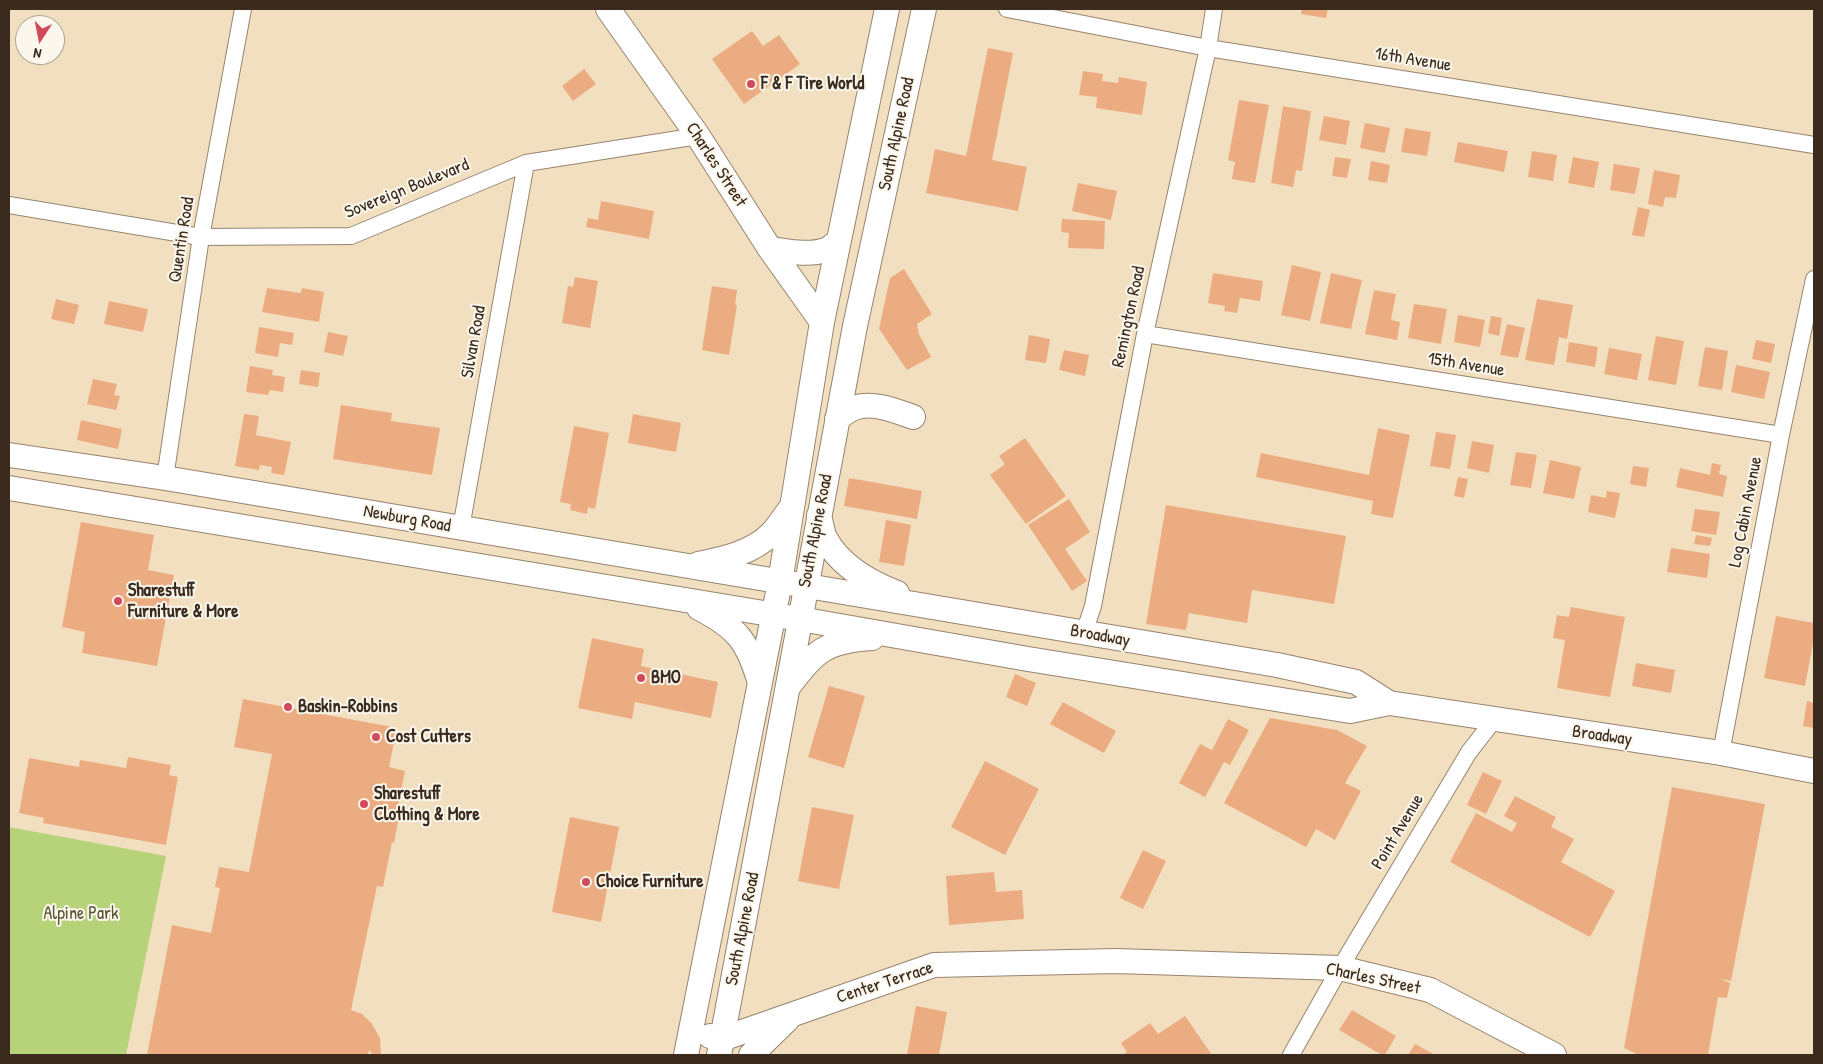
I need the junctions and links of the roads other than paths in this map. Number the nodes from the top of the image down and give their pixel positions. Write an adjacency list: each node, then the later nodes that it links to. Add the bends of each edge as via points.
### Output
1 (243, 9): 12 (street, Quentin Road)
2 (608, 9): 8 (main road, Charles Street)
3 (887, 9): 13 (main road, South Alpine Road)
4 (924, 9): 19 (main road, South Alpine Road)
5 (1007, 9): 7 (street, 16th Avenue)
6 (1214, 9): 7 (street, Remington Road)
7 (1208, 48): 9 (street, 16th Avenue); 17 (street, Remington Road)
8 (698, 136): 10 (street, Sovereign Boulevard); 14 (main road, Charles Street)
9 (1814, 145)
10 (526, 163): 12 (street, Sovereign Boulevard, via 351,236); 28 (street, Silvan Road)
11 (9, 204): 12 (street, Sovereign Boulevard)
12 (202, 236): 22 (street, Quentin Road)
13 (838, 242): 14 (main road, via 826,250 814,252); 16 (main road, South Alpine Road)
14 (770, 248): 16 (main road, Charles Street)
15 (1814, 278): 20 (street, Log Cabin Avenue)
16 (822, 322): 25 (main road, South Alpine Road)
17 (1145, 334): 20 (street, 15th Avenue); 36 (street, Remington Road)
18 (913, 417): 19 (main road, via 868,406 854,408)
19 (837, 418): 26 (main road, South Alpine Road)
20 (1780, 435): 42 (street, Log Cabin Avenue)
21 (9, 455): 22 (main road, Newburg Road)
22 (165, 478): 24 (main road, Newburg Road)
23 (9, 488): 27 (main road, Newburg Road)
24 (223, 488): 27 (main road); 28 (main road, Newburg Road)
25 (791, 508): 29 (main road, via 771,534 749,550); 30 (main road, South Alpine Road)
26 (819, 514): 31 (main road, South Alpine Road); 33 (main road, via 824,536 839,558 858,574 886,589)
27 (217, 523): 32 (main road, Newburg Road)
28 (461, 528): 29 (main road, Newburg Road)
29 (689, 566): 30 (main road, Newburg Road)
30 (780, 582): 31 (main road, Newburg Road); 34 (main road, South Alpine Road)
31 (806, 586): 33 (main road, Broadway); 35 (main road, South Alpine Road)
32 (684, 600): 34 (main road, Newburg Road); 38 (main road, via 724,622 742,639 753,659)
33 (939, 608): 36 (main road, Broadway)
34 (774, 615): 35 (main road, Newburg Road); 38 (main road, South Alpine Road)
35 (800, 619): 37 (main road, Broadway); 39 (main road, South Alpine Road)
36 (1084, 633): 40 (main road, Broadway, via 1278,665 1356,682)
37 (892, 635): 39 (main road, via 851,639 827,646 806,663); 40 (main road, Broadway, via 1350,711)
38 (760, 685): 47 (main road, South Alpine Road)
39 (787, 690): 48 (main road, South Alpine Road)
40 (1389, 703): 41 (main road, Broadway)
41 (1494, 720): 42 (main road, Broadway); 45 (street, Point Avenue, via 1469,752)
42 (1721, 753): 43 (main road, Broadway)
43 (1814, 771)
44 (1116, 961): 45 (main road, Charles Street); 46 (main road, Center Terrace, via 934,964)
45 (1340, 968): 49 (main road, Charles Street, via 1430,990); 52 (street, Point Avenue)
46 (797, 1012): 48 (main road, Center Terrace); 51 (main road)
47 (691, 1032): 48 (main road); 50 (main road, South Alpine Road)
48 (720, 1047)
49 (1542, 1052)
50 (686, 1055)
51 (751, 1055)
52 (1292, 1055)

